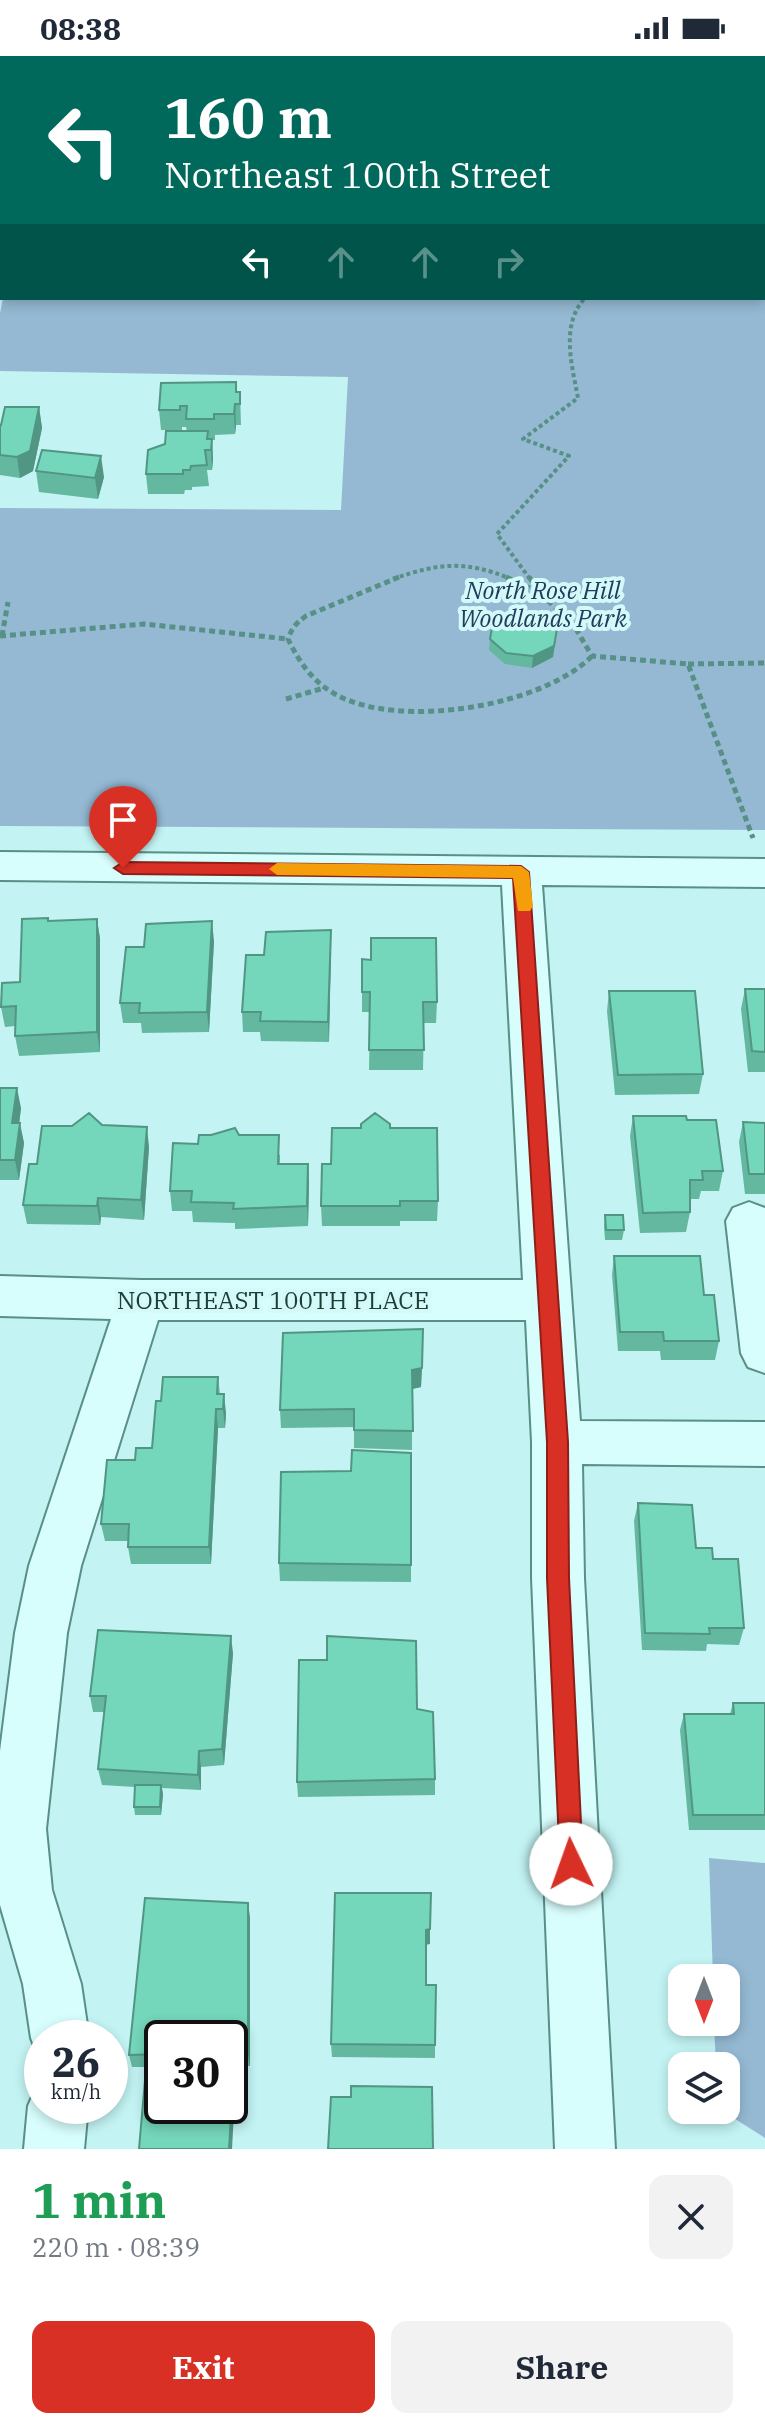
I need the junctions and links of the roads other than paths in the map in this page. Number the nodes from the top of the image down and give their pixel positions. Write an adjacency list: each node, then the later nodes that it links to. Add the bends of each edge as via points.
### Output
1 (760, 856): 3 (street)
2 (0, 866): 3 (street)
3 (521, 872): 7 (street)
4 (749, 1221): 8 (street)
5 (0, 1296): 6 (street, NORTHEAST 100TH PLACE)
6 (141, 1300): 7 (street, NORTHEAST 100TH PLACE); 11 (street, via 55,1566 41,1633 18,1829 24,1890)
7 (546, 1300): 9 (street)
8 (765, 1353)
9 (557, 1442): 10 (street); 14 (street, via 559,1594)
10 (765, 1444)
11 (57, 2020)
12 (56, 2124): 13 (street)
13 (54, 2149)
14 (585, 2149)

